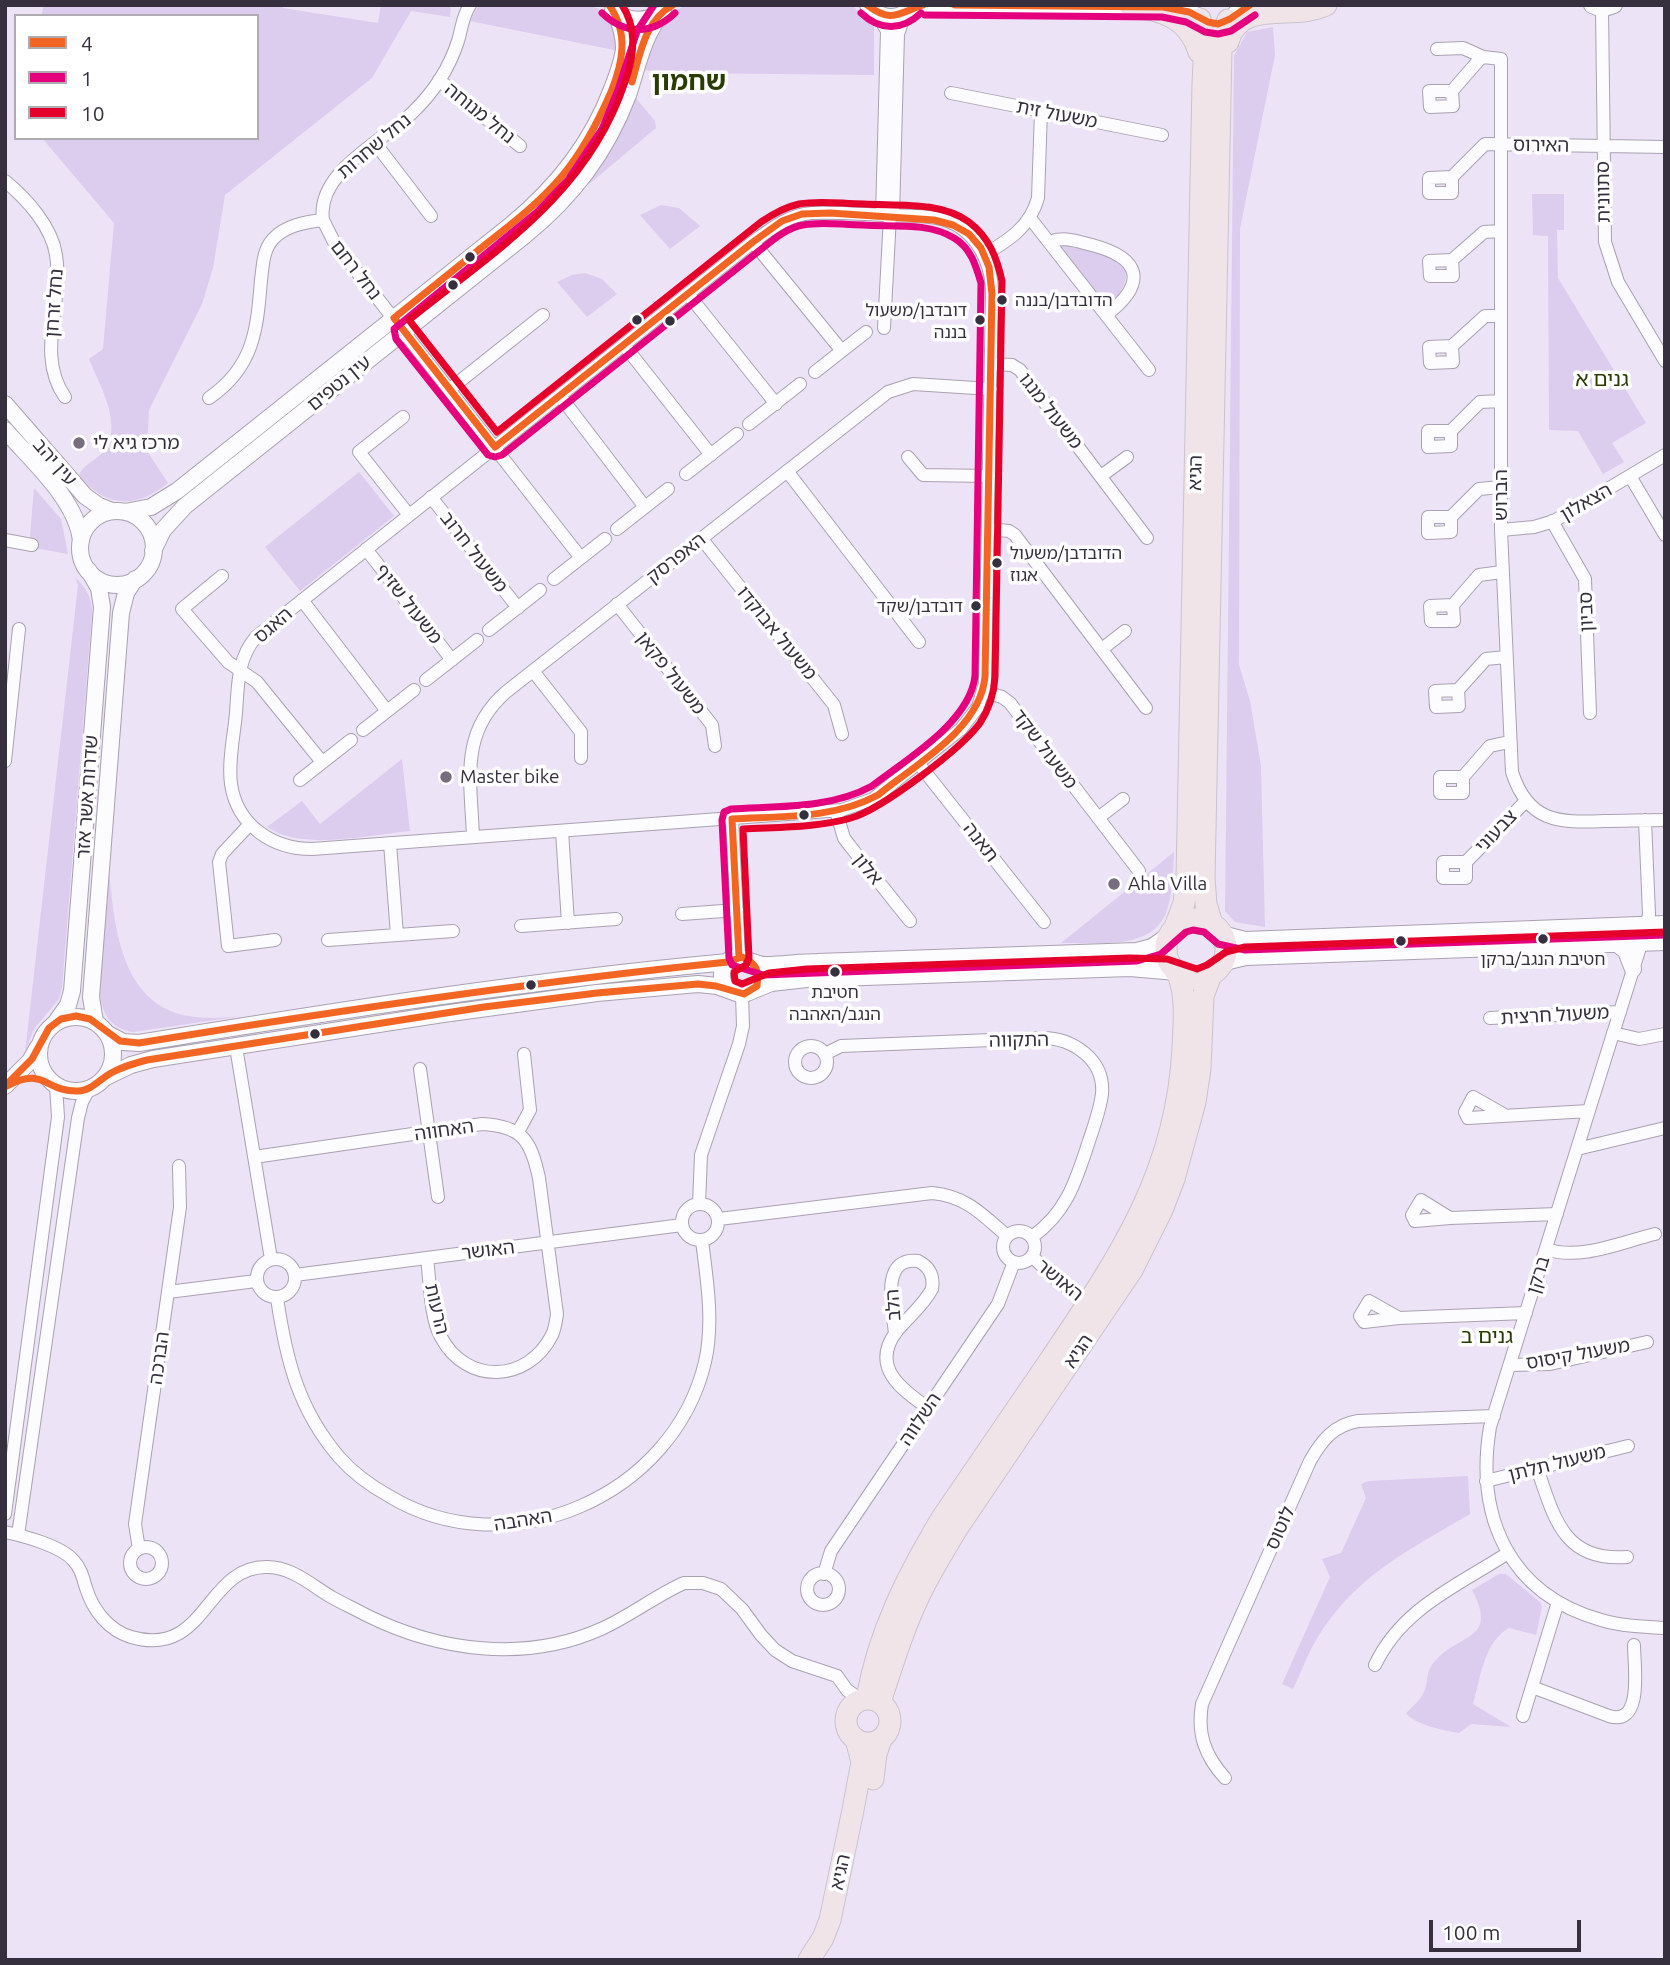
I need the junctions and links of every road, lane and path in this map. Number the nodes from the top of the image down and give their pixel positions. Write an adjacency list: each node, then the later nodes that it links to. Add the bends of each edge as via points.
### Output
1 (924, 5): 6 (street); 10 (street)
2 (1319, 5): 3 (street)
3 (1328, 5): 11 (highway, via 1307,11)
4 (1603, 6): 24 (street, סתוונית)
5 (668, 7): 7 (street, via 641,20); 43 (street, עין נטפים, via 645,39 611,134 576,187 544,220)
6 (1131, 7): 12 (street); 16 (highway, via 1163,12 1181,22)
7 (612, 8): 41 (street, עין נטפים, via 623,34 622,60 601,116 571,165 528,211)
8 (871, 8): 10 (street, via 893,18); 29 (street, via 887,31)
9 (465, 9): 15 (street, נחל שחרות, via 453,53)
10 (909, 10): 29 (street, via 898,34)
11 (1245, 11): 12 (highway, via 1214,24); 16 (highway, הגיא, via 1222,37); 16 (highway, via 1250,16 1233,29)
12 (1195, 13): 16 (highway, הגיא)
13 (1437, 49): 14 (street, via 1463,48)
14 (1483, 57): 17 (street); 22 (street, הברוש, via 1501,59)
15 (439, 80): 21 (street, נחל שחרות, via 419,106); 23 (street, נחל מנוחה)
16 (1212, 84): 158 (highway, הגיא, via 1205,878 1206,904); 160 (highway, הגיא, via 1187,876 1183,909)
17 (1452, 90)
18 (951, 93): 19 (street, משעול זית)
19 (1041, 111): 20 (street, משעול זית); 30 (street, via 1038,198)
20 (1163, 135)
21 (375, 143): 28 (street); 31 (street, נחל שחרות, via 330,184)
22 (1501, 145): 24 (street, האירוס); 26 (street, via 1482,145); 32 (street, הברוש)
23 (520, 146)
24 (1602, 146): 25 (street, האירוס); 48 (street, סתוונית, via 1609,261)
25 (1665, 147)
26 (1452, 177)
27 (5, 181): 56 (street, נחל זרחן, via 43,224 55,250 51,359)
28 (431, 216)
29 (888, 216): 33 (street, האגס, via 800,215 782,221); 35 (street, האגס, via 947,221 967,233); 42 (street)
30 (1030, 218): 34 (street); 35 (street, via 1017,233)
31 (323, 220): 41 (street, נחל רחם, via 335,244); 57 (street, via 291,227 269,245 252,345 239,371)
32 (1501, 230): 36 (street, via 1484,232); 40 (street, הברוש)
33 (753, 242): 37 (street, האגס); 47 (street)
34 (1049, 242): 39 (street); 39 (street, via 1064,238 1109,249 1127,259 1133,273 1130,288)
35 (984, 255): 49 (street, via 992,282)
36 (1452, 260)
37 (688, 294): 45 (street, האגס); 60 (street)
38 (543, 315): 53 (street)
39 (1106, 315): 50 (street)
40 (1501, 316): 46 (street, via 1485,316); 58 (street, הברוש)
41 (394, 318): 43 (street, נחל רחם); 80 (street, עין נטפים, via 177,491 151,506)
42 (884, 328)
43 (404, 332): 53 (street, נחל רחם); 95 (street, עין נטפים, via 180,511)
44 (866, 332): 47 (street)
45 (624, 345): 55 (street, האגס); 67 (street)
46 (1452, 346)
47 (842, 351): 51 (street)
48 (1665, 361)
49 (991, 363): 54 (street); 74 (street, משעול מנגו, via 1020,370)
50 (1149, 370)
51 (815, 372)
52 (800, 384): 60 (street)
53 (450, 389): 66 (street, נחל רחם)
54 (990, 389): 71 (street, האפרסק, via 919,384 892,390); 73 (street)
55 (560, 396): 66 (street, האגס); 79 (street)
56 (65, 397)
57 (209, 398)
58 (1501, 401): 64 (street, via 1480,402); 76 (street, הברוש)
59 (5, 404): 80 (street, עין יהב, via 85,496)
60 (776, 404): 62 (street)
61 (403, 417): 81 (street, via 359,452)
62 (749, 424)
63 (5, 430): 92 (street, עין יהב, via 67,504)
64 (1451, 431)
65 (737, 434): 67 (street)
66 (495, 447): 78 (street, האגס); 96 (street, נחל רחם)
67 (711, 455): 72 (street)
68 (1665, 455): 75 (street, הצאלון)
69 (908, 457): 73 (street, via 923,475)
70 (1127, 457): 74 (street)
71 (786, 471): 88 (street, האפרסק); 111 (street)
72 (686, 474)
73 (989, 476): 85 (street)
74 (1101, 476): 89 (street, משעול מנגו)
75 (1630, 476): 83 (street, הצאלון); 87 (street)
76 (1501, 487): 82 (street, via 1479,489); 86 (street, הברוש)
77 (668, 489): 79 (street)
78 (431, 497): 81 (street, האגס); 106 (street, משעול חרוב)
79 (645, 507): 84 (street)
80 (119, 512): 92 (street, via 93,520); 95 (street, via 140,520 148,529)
81 (409, 515): 94 (street, האגס)
82 (1451, 517)
83 (1552, 521): 86 (street, הצאלון); 124 (street, סביון, via 1585,579)
84 (617, 529)
85 (988, 529): 112 (street, via 1015,535); 119 (street)
86 (1501, 530): 98 (street, הברוש)
87 (1665, 535)
88 (701, 538): 104 (street, האפרסק); 126 (street, משעול אבוקדו, via 834,705)
89 (1147, 538)
90 (605, 539): 96 (street)
91 (5, 540): 93 (street)
92 (81, 541): 97 (street, via 81,555)
93 (32, 545)
94 (366, 549): 103 (street, האגס); 114 (street, משעול שזיף)
95 (153, 551): 100 (street, via 148,567)
96 (581, 558): 101 (street)
97 (89, 571): 100 (street, via 113,584); 174 (street, שדרות אשר אזר, via 99,588 102,607 72,991)
98 (1502, 572): 105 (street, via 1479,575); 113 (street, הברוש)
99 (222, 576): 115 (street, via 183,609)
100 (135, 579): 175 (street, שדרות אשר אזר, via 121,613 91,997)
101 (554, 579)
102 (540, 590): 106 (street, משעול חרוב)
103 (302, 600): 115 (street, האגס, via 256,637); 123 (street)
104 (617, 604): 116 (street, האפרסק); 129 (street, משעול פקאן, via 712,725)
105 (1453, 605)
106 (517, 608): 108 (street, משעול חרוב)
107 (19, 629): 121 (street)
108 (489, 630)
109 (1125, 631): 112 (street)
110 (477, 640): 114 (street, משעול שזיף)
111 (919, 642)
112 (1101, 649): 122 (street)
113 (1506, 657): 120 (street, via 1486,659); 128 (street, הברוש)
114 (452, 660): 117 (street, משעול שזיף)
115 (240, 671): 132 (street, via 257,682); 143 (street, האגס, via 231,784)
116 (533, 671): 130 (street, via 581,732); 145 (street, האפרסק, via 493,705 475,733 471,757)
117 (426, 680)
118 (414, 690): 123 (street)
119 (983, 691): 133 (street, האגס, via 966,723); 139 (street, משעול שקד, via 1010,703)
120 (1458, 691)
121 (9, 695): 131 (street)
122 (1146, 708)
123 (387, 711): 125 (street)
124 (1590, 712)
125 (363, 730)
126 (842, 734)
127 (351, 740): 132 (street)
128 (1509, 742): 134 (street, via 1490,746); 137 (street, הברוש, via 1512,772)
129 (715, 746)
130 (581, 758)
131 (5, 761)
132 (322, 762): 135 (street)
133 (918, 763): 138 (street, האגס, via 873,799); 153 (street, תאנה)
134 (1462, 777)
135 (300, 780)
136 (1123, 799): 139 (street)
137 (1526, 801): 141 (street, via 1559,821); 147 (street, צבעוני)
138 (836, 811): 140 (street, האגס); 152 (street, אלון, via 844,838)
139 (1098, 818): 148 (street, משעול שקד)
140 (732, 819): 144 (street, האגס); 149 (street)
141 (1645, 820): 142 (street); 155 (street, ברקן)
142 (1665, 820)
143 (250, 824): 146 (street, האגס, via 275,843 299,849); 162 (street, via 219,862 228,946)
144 (562, 831): 145 (street, האגס); 154 (street)
145 (473, 837): 146 (street, האגס)
146 (390, 843): 161 (street)
147 (1466, 862)
148 (1139, 872)
149 (737, 910): 150 (street); 167 (street)
150 (682, 914)
151 (616, 919): 154 (street)
152 (910, 921)
153 (1044, 922)
154 (568, 923): 157 (street)
155 (1647, 925): 156 (street); 158 (street, via 1256,939 1234,939); 165 (street, ברקן)
156 (1665, 925)
157 (521, 926)
158 (1217, 929): 160 (highway, via 1192,919); 169 (highway, via 1226,951)
159 (453, 931): 161 (street)
160 (1172, 932): 167 (street, via 1152,947 1137,951 765,965); 170 (highway, via 1166,954)
161 (397, 935): 163 (street)
162 (275, 940)
163 (328, 940)
164 (1665, 942): 165 (street)
165 (1641, 943): 166 (street); 168 (street, ברקן)
166 (1617, 944): 168 (street, via 1626,951); 169 (street, via 1257,957 1235,959)
167 (740, 960): 171 (street, via 722,974 723,983); 171 (street, via 758,969 760,978); 177 (street, via 506,986 139,1043)
168 (1633, 969): 172 (street, ברקן)
169 (1216, 971): 170 (highway, via 1194,980); 238 (highway, הגיא, via 1203,996 1195,1102 1162,1210 1132,1270 939,1558)
170 (1177, 973): 171 (street, via 1130,968 815,979 775,982); 216 (highway, הגיא, via 1185,1004 1182,1067 1168,1137 1132,1231)
171 (741, 992): 180 (street, via 698,984 597,993); 197 (street, via 743,1026 701,1155)
172 (1620, 1012): 173 (street, משעול חרצית); 176 (street, ברקן)
173 (1490, 1018)
174 (56, 1021): 175 (street, via 73,1016); 179 (street)
175 (95, 1022): 177 (street)
176 (1613, 1033): 178 (street, via 1639,1039); 188 (street, ברקן)
177 (107, 1034): 184 (street, via 113,1057)
178 (1665, 1034)
179 (39, 1045): 185 (street, via 41,1068); 186 (street)
180 (236, 1046): 184 (street, via 147,1060); 194 (street)
181 (524, 1054): 192 (street, via 530,1110)
182 (825, 1054): 204 (street, התקווה, via 841,1046 1042,1038 1071,1042 1089,1057 1100,1078 1098,1112 1064,1204 1049,1225)
183 (420, 1069): 191 (street)
184 (104, 1078): 187 (street)
185 (54, 1084): 186 (street, via 29,1077); 187 (street, via 72,1091); 227 (street, via 58,1117)
186 (5, 1087)
187 (89, 1088): 228 (street, via 78,1118)
188 (1589, 1111): 189 (street); 193 (street, ברקן)
189 (1503, 1114)
190 (1665, 1128): 193 (street)
191 (429, 1132): 192 (street, האחווה, via 482,1124); 194 (street, האחווה); 196 (street)
192 (517, 1132): 206 (street, via 534,1156)
193 (1577, 1149): 198 (street, ברקן)
194 (254, 1157): 210 (street)
195 (179, 1166): 214 (street, הברכה, via 180,1207)
196 (438, 1197)
197 (699, 1203): 200 (street, via 711,1207); 201 (street, via 685,1211)
198 (1557, 1213): 199 (street); 207 (street, ברקן)
199 (1450, 1218)
200 (719, 1219): 203 (street, via 932,1193 965,1202); 205 (street, via 716,1233)
201 (682, 1225): 205 (street, via 690,1237); 206 (street, האושר)
202 (1655, 1234): 207 (street, via 1575,1254)
203 (1007, 1236): 204 (street, via 1023,1231); 211 (street, via 1003,1249)
204 (1032, 1237): 208 (street)
205 (702, 1241): 215 (street, האהבה, via 708,1343 705,1363 677,1427 652,1459 601,1496 572,1510 516,1525 460,1523 428,1515 370,1485 341,1460 308,1413 295,1385)
206 (548, 1242): 209 (street, האושר); 209 (street, הרעות, via 557,1314 554,1334 542,1350 503,1373 465,1365 445,1345 436,1321)
207 (1546, 1249): 217 (street, ברקן)
208 (1032, 1256): 211 (street); 216 (street, האושר)
209 (427, 1258): 212 (street, האושר)
210 (271, 1259): 212 (street, via 287,1262); 213 (street, via 260,1267)
211 (1014, 1262): 222 (street, השלווה, via 998,1304)
212 (295, 1275): 215 (street, via 291,1290)
213 (256, 1281): 214 (street); 215 (street, via 264,1294)
214 (168, 1292): 229 (street, הברכה, via 135,1524)
215 (277, 1297)
216 (1088, 1303): 238 (highway, הגיא, via 924,1549 883,1634)
217 (1526, 1313): 218 (street); 221 (street, ברקן)
218 (1399, 1318)
219 (895, 1334): 219 (street, הלב, via 932,1289 929,1269 918,1261 902,1263 893,1274); 222 (street, הלב, via 887,1356 890,1374)
220 (1647, 1342): 221 (street, משעול קיסוס, via 1550,1364)
221 (1510, 1364): 223 (street, ברקן)
222 (928, 1408): 232 (street, השלווה, via 831,1551)
223 (1494, 1416): 226 (street, ברקן, via 1486,1452); 242 (street, לוטוס, via 1358,1421 1341,1426 1321,1443 1202,1704 1204,1748)
224 (1628, 1446): 225 (street, משעול תלתן)
225 (1538, 1468): 226 (street, משעול תלתן); 231 (street, via 1566,1537 1596,1555)
226 (1486, 1481): 230 (street, ברקן, via 1489,1507)
227 (5, 1514)
228 (12, 1534): 238 (street, via 70,1556 103,1618 119,1632 147,1640 186,1630 231,1578 263,1567 293,1573 411,1634 489,1649 579,1638 684,1584 712,1585 735,1601 775,1650 792,1661 837,1676 847,1690)
229 (139, 1549)
230 (1508, 1553): 233 (street, ברקן, via 1535,1586); 236 (street, via 1408,1618)
231 (1627, 1557)
232 (824, 1574)
233 (1559, 1602): 234 (street, ברקן, via 1601,1620); 237 (street)
234 (1665, 1628)
235 (1634, 1645): 237 (street, via 1634,1699 1625,1716 1615,1718)
236 (1375, 1665)
237 (1532, 1687): 239 (street)
238 (869, 1701): 240 (highway, via 851,1708 846,1720); 241 (highway, via 889,1713 887,1732)
239 (1523, 1716)
240 (856, 1739): 241 (highway, via 871,1743); 243 (highway, הגיא, via 862,1762 830,1920)
241 (881, 1739): 244 (highway, הגיא, via 845,1915)
242 (1225, 1778)
243 (809, 1960)
244 (827, 1960)

